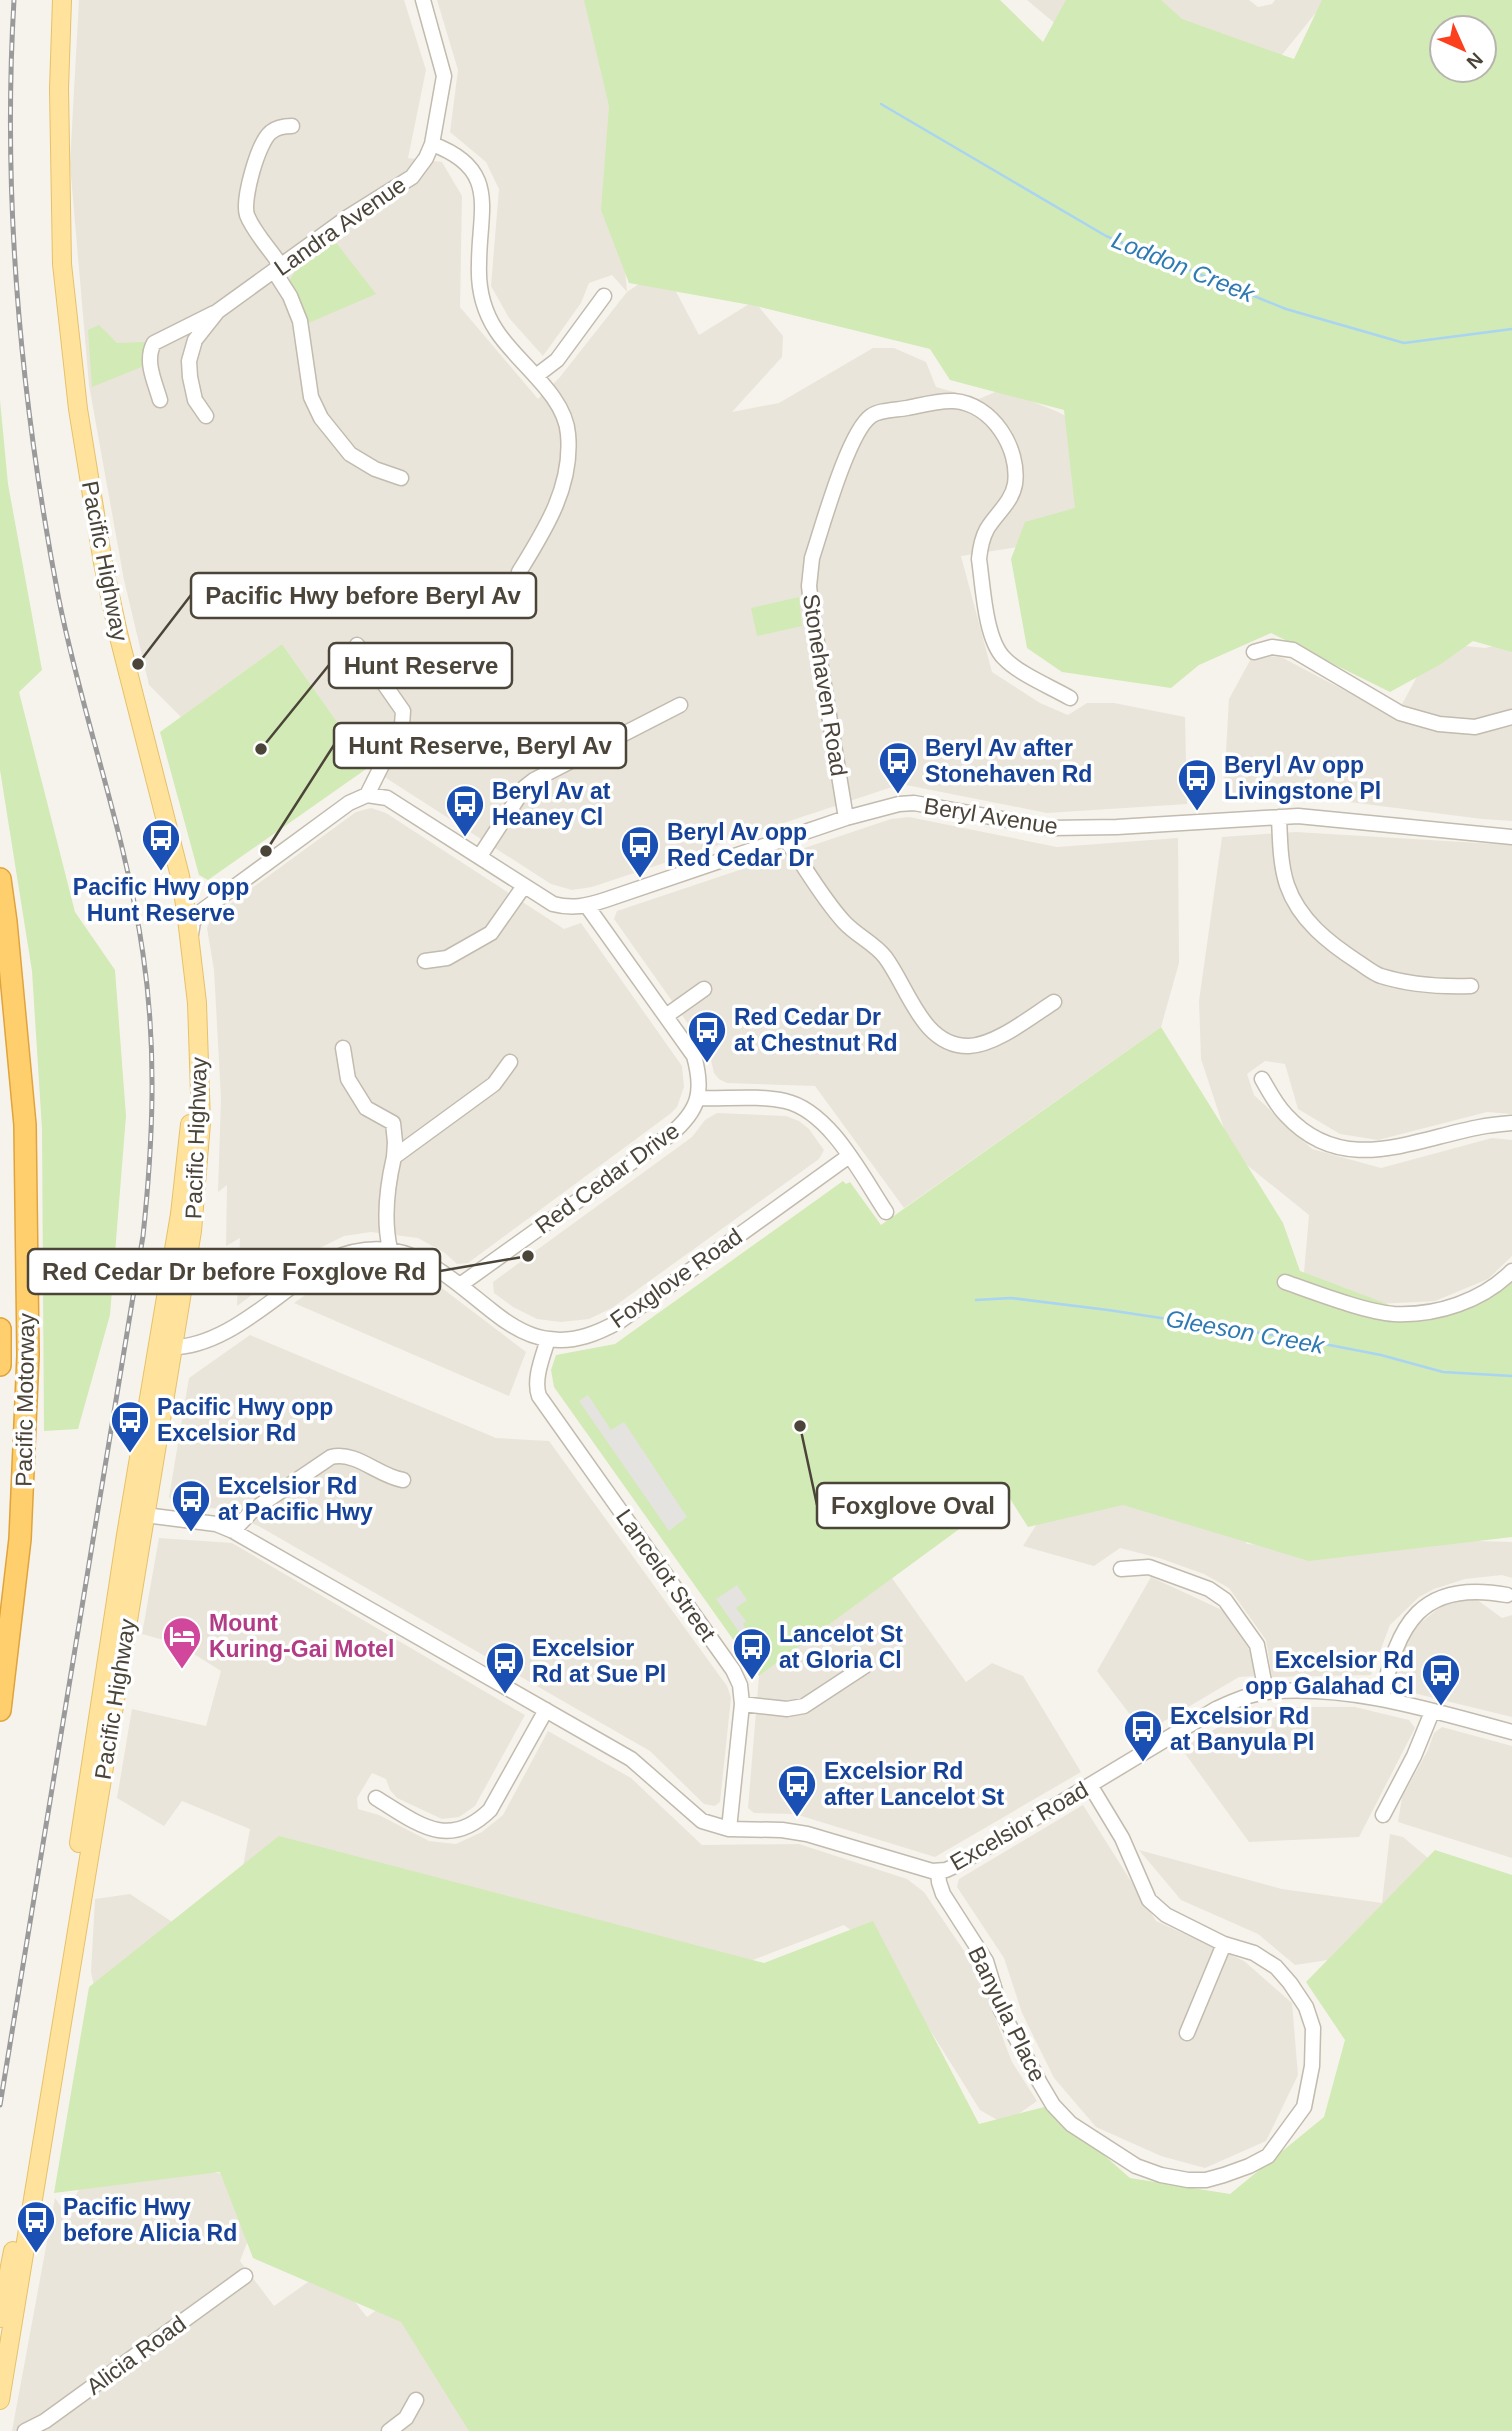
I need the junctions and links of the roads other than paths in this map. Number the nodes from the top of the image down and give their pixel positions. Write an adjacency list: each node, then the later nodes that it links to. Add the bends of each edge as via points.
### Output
1 (53, 0): 50 (main road, Pacific Highway, via 49,86 53,259 68,408 96,578 169,871 187,1002 190,1122)
2 (62, 0): 25 (main road, Pacific Highway, via 62,264 78,409 118,633)
3 (423, 0): 5 (street, Landra Avenue, via 444,76)
4 (292, 126): 6 (street, via 278,127 265,138 246,206)
5 (432, 144): 6 (street, Landra Avenue, via 412,177); 9 (street, via 471,168 484,203 480,291 496,330)
6 (278, 268): 8 (street, Landra Avenue); 12 (street, via 300,321 311,397 321,418 350,454)
7 (604, 296): 9 (street, via 557,360)
8 (218, 311): 10 (street, Landra Avenue, via 154,343 149,359); 11 (street, Landra Avenue, via 195,340 189,361 195,400)
9 (536, 376): 13 (street, via 558,404 569,431 568,461 560,499)
10 (160, 400)
11 (206, 416)
12 (401, 478)
13 (519, 572)
14 (357, 645): 19 (street, via 403,711 402,725)
15 (1254, 652): 18 (street, via 1272,647 1293,650 1400,712 1439,724 1475,727)
16 (1070, 698): 21 (street, Stonehaven Road, via 1005,659 990,629 979,559 984,535 1010,499 1015,484 1005,437 991,420 965,404 941,402 872,415 860,426 843,466 810,572 812,612)
17 (680, 705): 24 (street, via 534,780)
18 (1512, 717)
19 (367, 795): 24 (street, Beryl Avenue, via 387,798); 28 (street, via 349,803)
20 (1279, 817): 21 (street, Beryl Avenue, via 1065,829 914,803); 22 (street, Beryl Avenue, via 1317,816); 32 (street, via 1287,885 1297,907 1323,937 1378,975 1445,987)
21 (846, 818): 23 (street, Beryl Avenue)
22 (1512, 837)
23 (786, 839): 29 (street, Beryl Avenue); 34 (street, via 837,914 884,957 922,1017 942,1038 968,1046 981,1044)
24 (480, 856): 27 (street, Beryl Avenue)
25 (180, 876): 28 (street, via 195,901); 30 (main road, Pacific Highway)
26 (0, 879): 61 (highway, Pacific Motorway, via 25,1125 28,1355 20,1539)
27 (524, 886): 29 (street, Beryl Avenue, via 553,904); 31 (street, via 491,933 447,958)
28 (215, 901): 30 (street, via 193,922)
29 (587, 906): 35 (street)
30 (190, 940): 50 (main road, Pacific Highway, via 200,1039 201,1123 192,1231)
31 (425, 961)
32 (1471, 986)
33 (704, 989): 35 (street)
34 (1054, 1002)
35 (666, 1016): 39 (street, via 694,1056)
36 (342, 1048): 42 (street, via 348,1079 366,1108 393,1123)
37 (510, 1062): 42 (street, via 494,1084)
38 (1262, 1079): 40 (street, via 1285,1115 1311,1137 1344,1149 1384,1150)
39 (698, 1098): 41 (street, via 775,1099 801,1106 825,1125); 47 (street, Red Cedar Drive, via 671,1134)
40 (1512, 1123)
41 (849, 1156): 43 (street); 49 (street, Foxglove Road, via 620,1321 578,1339)
42 (394, 1157): 44 (street, via 385,1228)
43 (886, 1212)
44 (390, 1249): 47 (street, Foxglove Road, via 414,1255); 50 (street, Foxglove Road, via 356,1251 329,1261 213,1338 187,1348)
45 (1512, 1271): 46 (street, via 1473,1299 1436,1311 1392,1314)
46 (1285, 1282)
47 (460, 1285): 49 (street, Foxglove Road, via 504,1321)
48 (0, 1328): 51 (highway, Pacific Motorway)
49 (548, 1339): 60 (street, Lancelot Street, via 536,1389 539,1396 733,1670)
50 (166, 1348): 53 (main road, Pacific Highway)
51 (0, 1365)
52 (403, 1480): 54 (street, via 345,1455 331,1457 253,1510)
53 (137, 1514): 54 (street, Excelsior Road, via 216,1524); 73 (main road, Pacific Highway); 74 (main road, Pacific Highway)
54 (233, 1531): 62 (street, Excelsior Road)
55 (1121, 1569): 58 (street, via 1149,1567 1209,1589 1225,1600 1257,1645)
56 (1507, 1595): 59 (street, via 1456,1593 1437,1598 1419,1612 1394,1649)
57 (865, 1666): 60 (street, via 804,1706 787,1709)
58 (1266, 1692): 59 (street, Excelsior Road, via 1348,1693); 65 (street, Excelsior Road, via 1216,1709)
59 (1382, 1699): 63 (street, Excelsior Road)
60 (742, 1704): 68 (street, Lancelot Street)
61 (0, 1710)
62 (546, 1710): 66 (street, via 490,1810 466,1828 436,1831); 68 (street, Excelsior Road, via 641,1765 702,1821)
63 (1432, 1712): 64 (street, Excelsior Road); 67 (street)
64 (1512, 1732)
65 (1090, 1785): 69 (street, Excelsior Road); 70 (street, Banyula Place, via 1122,1838 1149,1900 1166,1915)
66 (376, 1798)
67 (1383, 1815)
68 (729, 1829): 69 (street, Excelsior Road, via 807,1833)
69 (938, 1872): 70 (street, Banyula Place, via 943,1894 986,1961 1001,2010 1053,2105 1071,2124 1136,2166 1161,2175 1206,2180 1249,2166 1268,2156 1304,2107 1312,2066 1312,2028 1306,2007 1276,1967 1254,1953)
70 (1224, 1944): 71 (street)
71 (1187, 2033)
72 (245, 2276): 76 (street, Alicia Road)
73 (0, 2318)
74 (0, 2400)
75 (416, 2400): 77 (street, via 406,2418)
76 (25, 2431)
77 (389, 2431)

